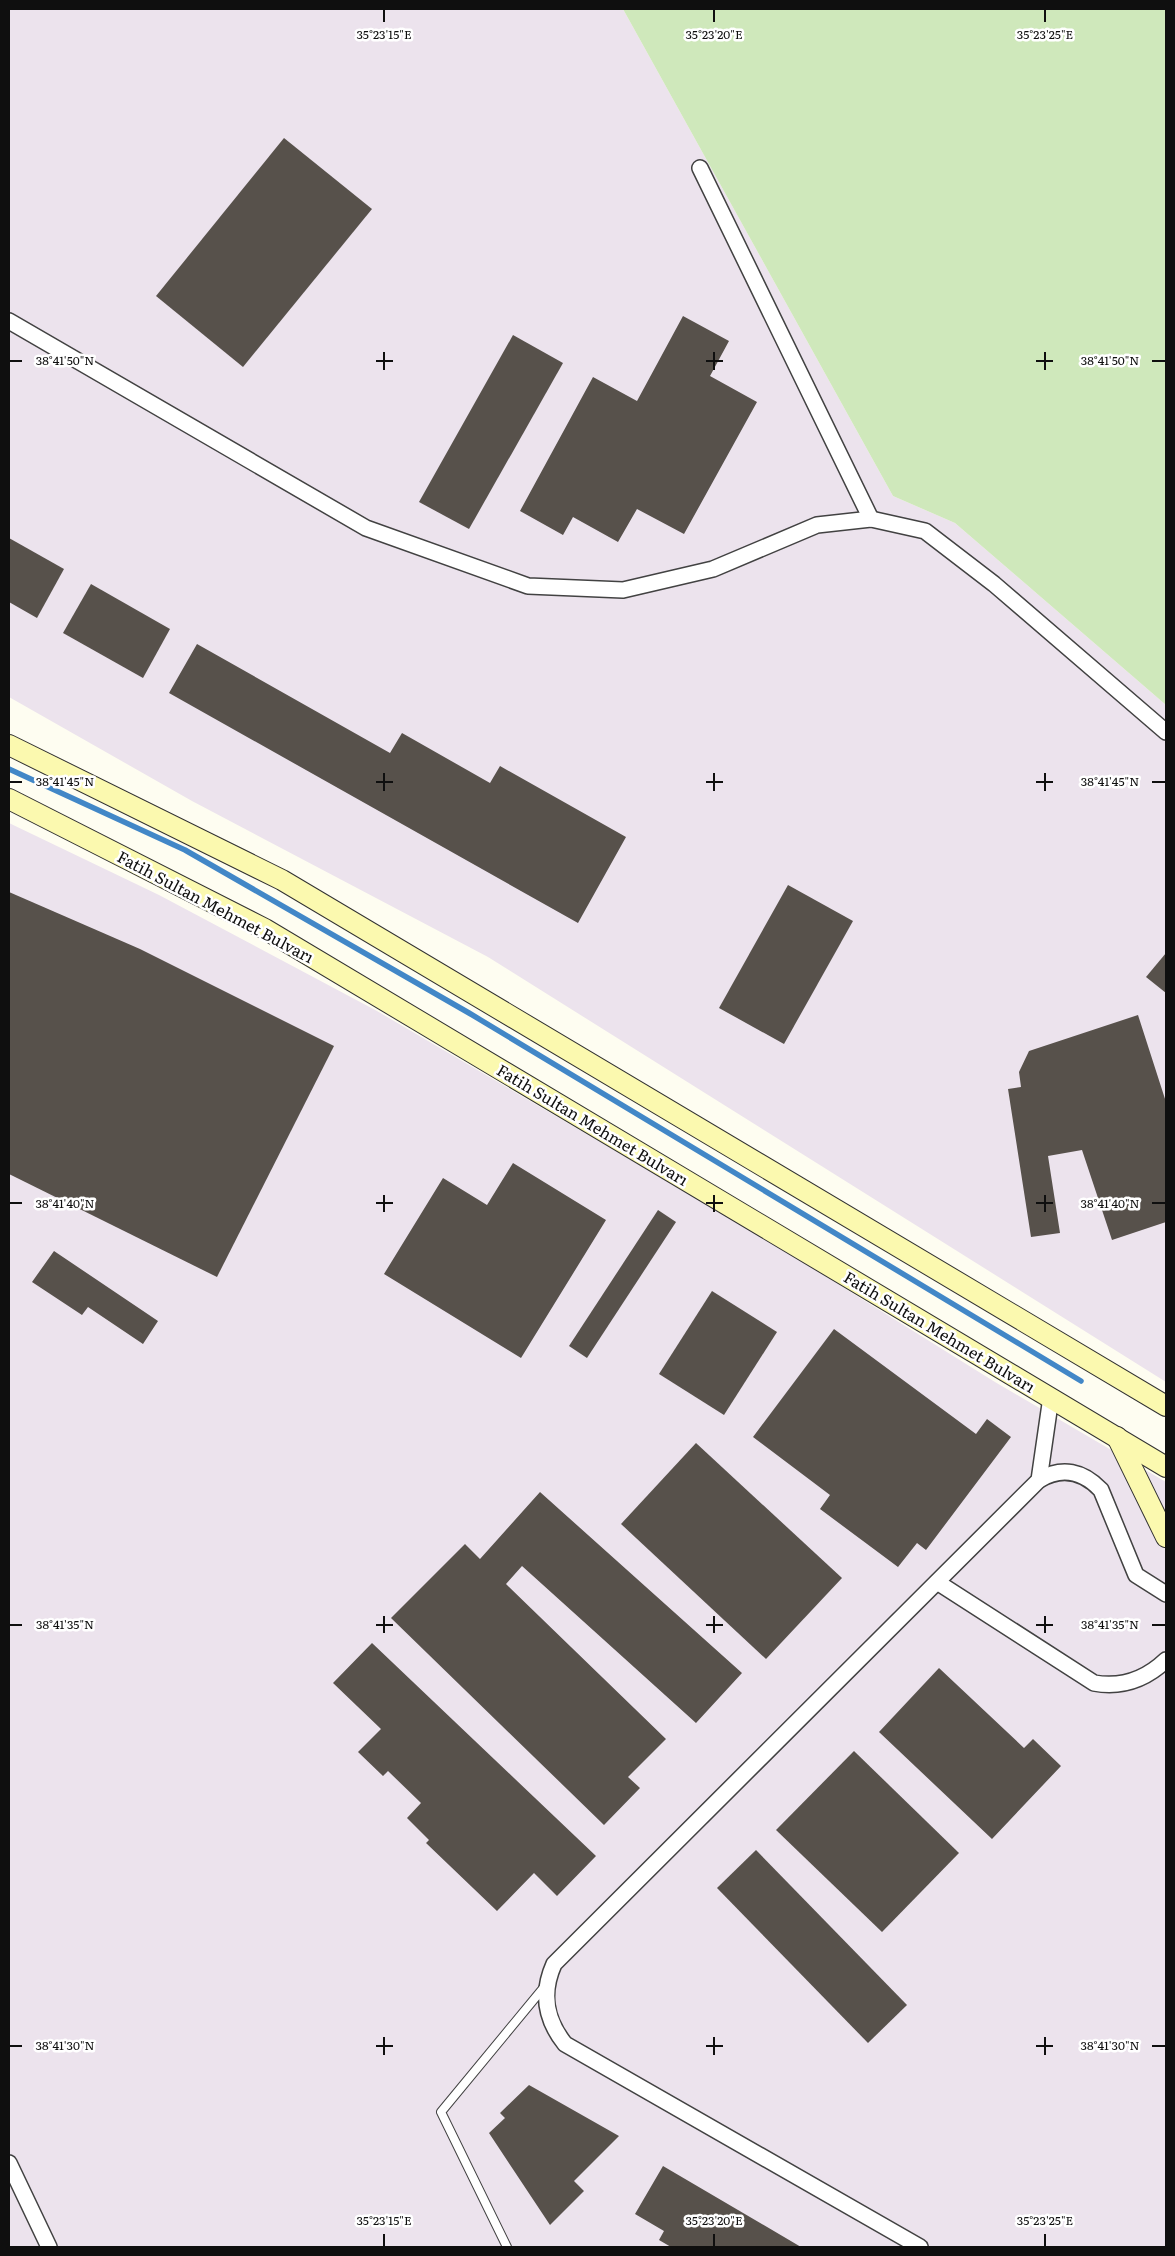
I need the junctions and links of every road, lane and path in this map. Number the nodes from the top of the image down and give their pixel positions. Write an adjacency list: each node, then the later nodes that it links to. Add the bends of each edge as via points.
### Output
1 (700, 168): 3 (street)
2 (9, 320): 3 (street, via 366,528 528,586 623,590 713,569 817,525)
3 (871, 520): 4 (street, via 925,531 994,584)
4 (1166, 732)
5 (9, 745): 8 (main road, via 282,880)
6 (9, 800): 7 (main road, Fatih Sultan Mehmet Bulvarı, via 265,929)
7 (1051, 1397): 9 (main road, Fatih Sultan Mehmet Bulvarı); 11 (street)
8 (1166, 1406)
9 (1117, 1437): 10 (main road, Fatih Sultan Mehmet Bulvarı); 12 (main road)
10 (1166, 1467)
11 (1039, 1480): 13 (street); 14 (street, via 1068,1471 1095,1482 1136,1575)
12 (1166, 1537)
13 (937, 1582): 15 (street, via 1094,1683 1125,1683 1151,1673); 16 (street, via 554,1964)
14 (1166, 1594)
15 (1166, 1660)
16 (547, 1984): 19 (lane, via 441,2112); 20 (street, via 548,2016 564,2044)
17 (9, 2163): 18 (street)
18 (49, 2247)
19 (507, 2247)
20 (920, 2247)

